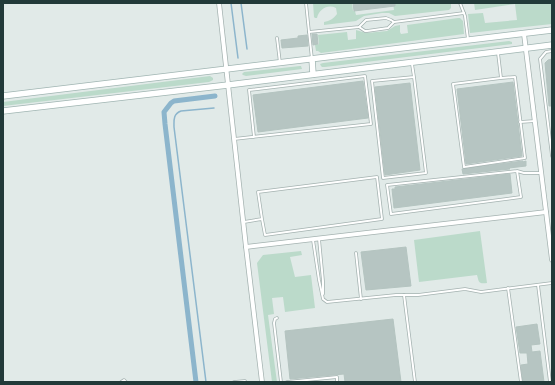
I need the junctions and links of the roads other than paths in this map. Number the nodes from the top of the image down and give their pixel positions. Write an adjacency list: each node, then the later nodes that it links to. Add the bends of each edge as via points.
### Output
1 (219, 3): 19 (street)
2 (306, 3): 8 (lane)
3 (460, 3): 4 (lane)
4 (464, 13): 5 (lane); 11 (lane)
5 (394, 22): 6 (lane, via 388,28 368,31); 6 (lane, via 386,18 366,20)
6 (359, 27): 8 (lane)
7 (552, 30): 9 (street)
8 (309, 32): 16 (lane)
9 (524, 34): 11 (street); 13 (street)
10 (277, 38): 18 (lane)
11 (468, 40): 16 (street)
12 (552, 45): 13 (street)
13 (526, 49): 15 (street); 26 (street)
14 (552, 51): 30 (lane, via 546,52 540,59)
15 (498, 52): 17 (street); 22 (lane)
16 (312, 59): 18 (street); 20 (street)
17 (412, 62): 20 (street); 21 (lane)
18 (280, 63): 19 (street)
19 (227, 69): 23 (street); 24 (street)
20 (313, 74): 23 (street)
21 (414, 77): 21 (lane, via 426,173 383,178 372,81)
22 (502, 78): 27 (lane, via 515,77); 27 (lane, via 453,84 464,167 525,158)
23 (228, 85): 25 (street); 29 (street)
24 (3, 96)
25 (3, 111)
26 (535, 121): 27 (lane); 32 (street)
27 (520, 122)
28 (254, 137): 28 (lane, via 371,124 365,76 249,90); 29 (lane)
29 (234, 139): 35 (street)
30 (552, 156)
31 (517, 171): 31 (lane, via 388,185 391,214 521,197); 32 (lane)
32 (541, 173): 33 (street)
33 (546, 212): 36 (street); 40 (street)
34 (262, 220): 34 (lane, via 258,192 377,177 382,219 265,235); 35 (lane)
35 (243, 222): 38 (street)
36 (319, 239): 37 (street); 45 (lane)
37 (313, 240): 38 (street); 45 (lane)
38 (246, 247): 52 (street)
39 (356, 253): 46 (lane)
40 (552, 260)
41 (552, 283): 42 (lane)
42 (538, 284): 43 (lane); 58 (lane)
43 (508, 288): 44 (lane, via 481,292 465,289); 57 (lane)
44 (404, 295): 46 (lane); 56 (lane)
45 (323, 297): 46 (lane, via 327,302)
46 (361, 299)
47 (277, 318): 53 (lane, via 274,323)
48 (121, 382): 49 (lane)
49 (126, 382)
50 (234, 382): 51 (lane)
51 (245, 382)
52 (262, 382)
53 (281, 382)
54 (287, 382): 55 (lane, via 337,378)
55 (337, 382)
56 (415, 382)
57 (521, 382)
58 (550, 382)

